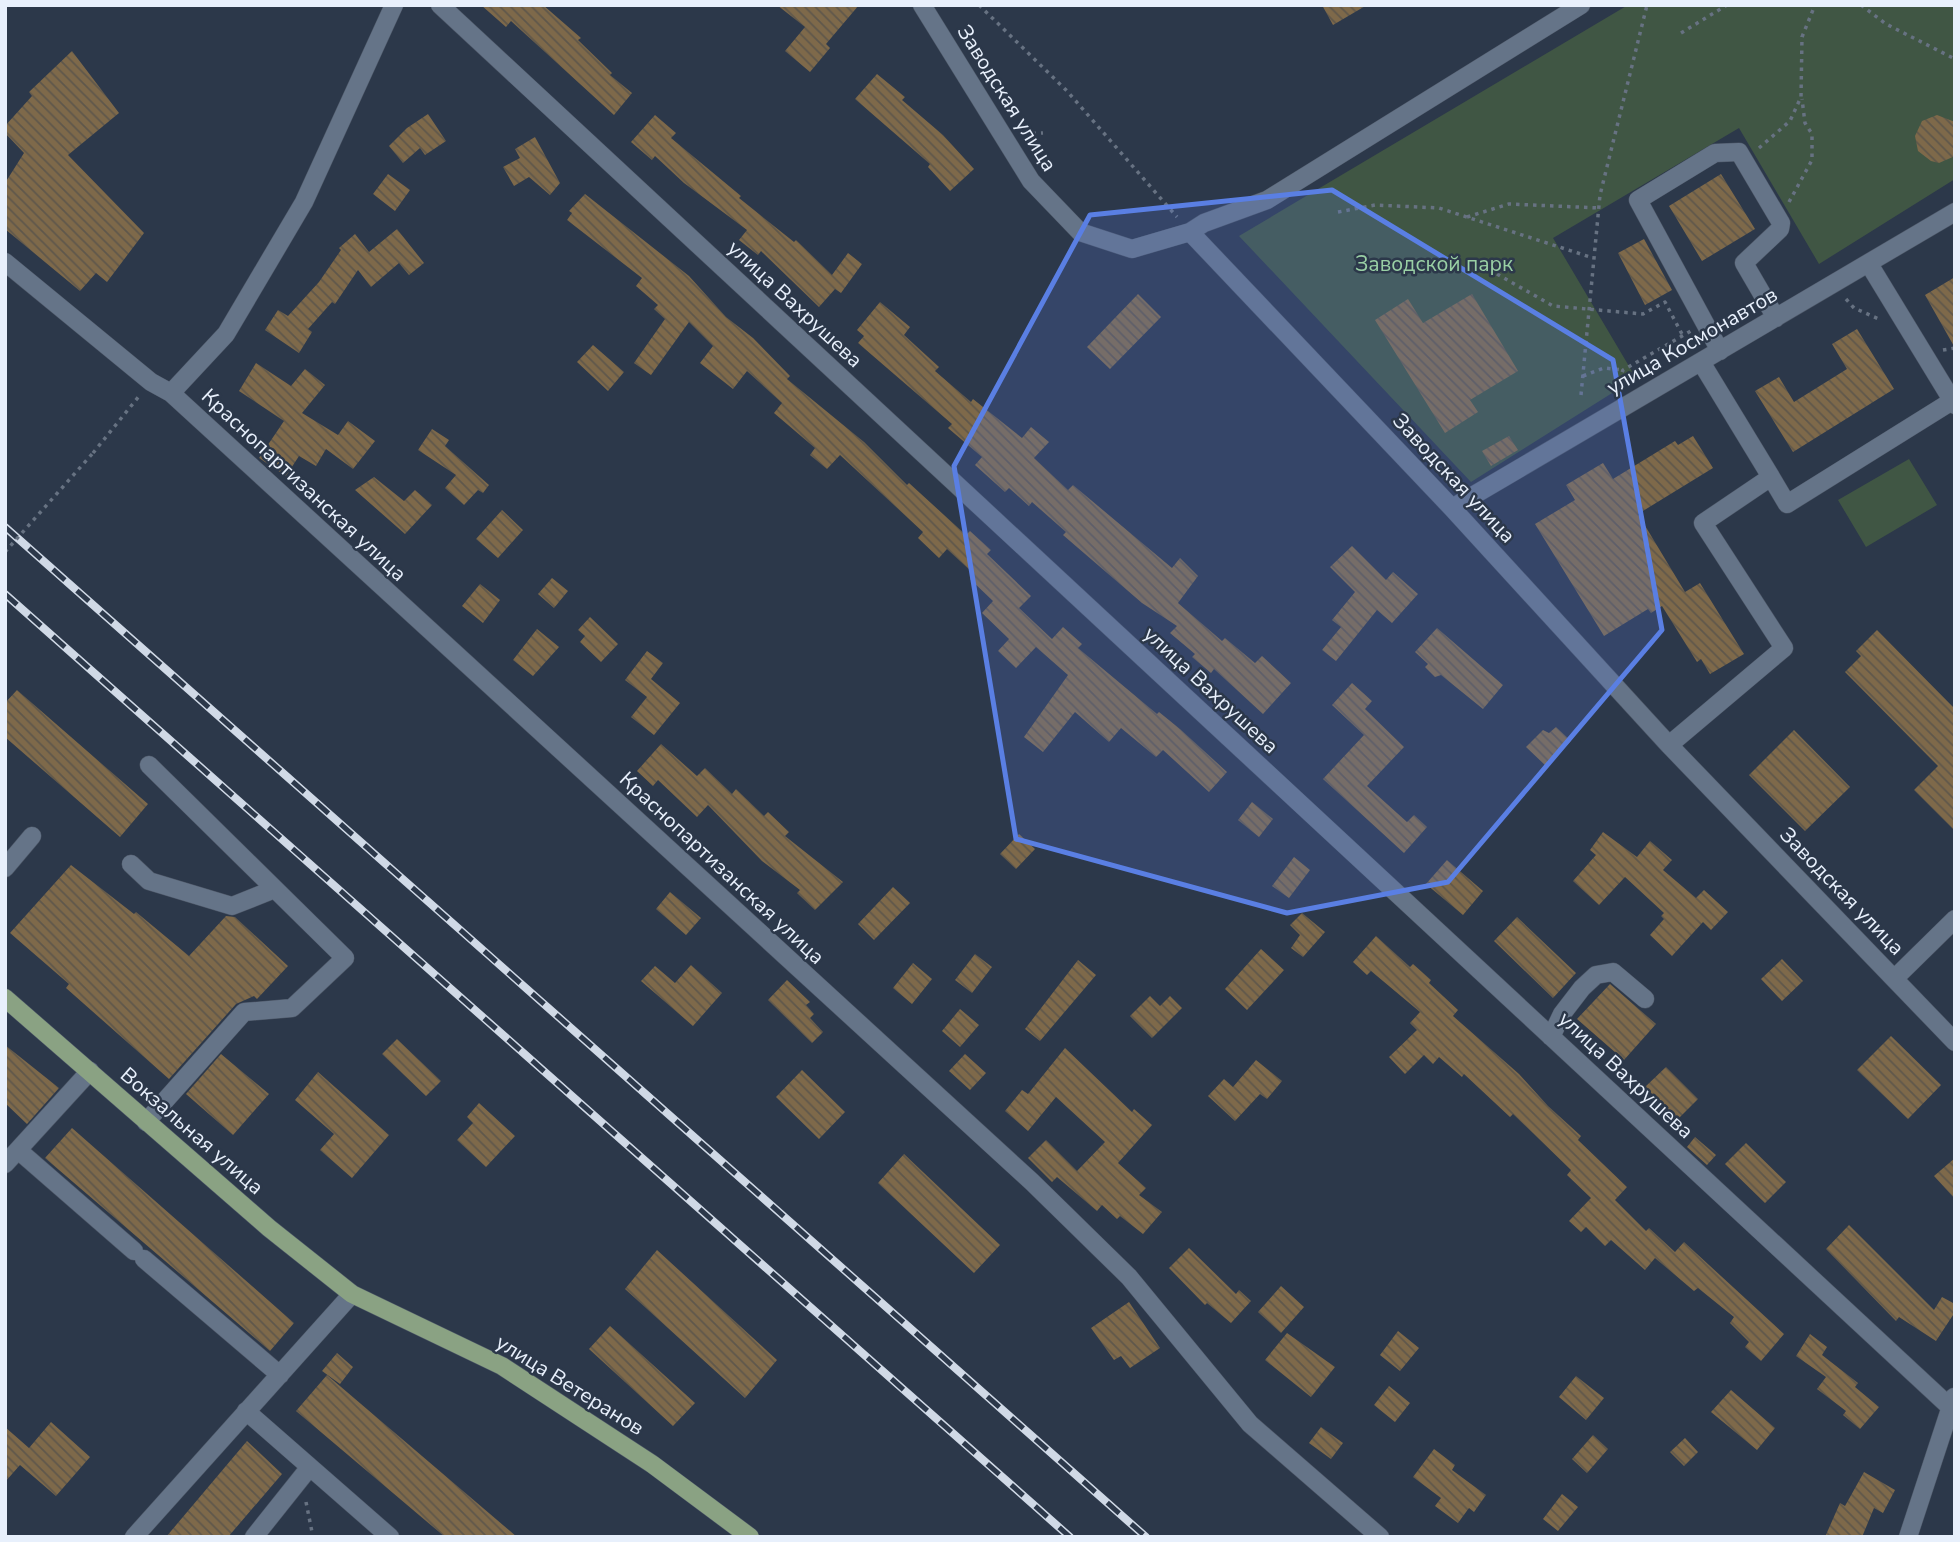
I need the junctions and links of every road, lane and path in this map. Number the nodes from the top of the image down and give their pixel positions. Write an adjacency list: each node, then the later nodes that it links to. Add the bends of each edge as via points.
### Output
1 (394, 5): 33 (street, via 304,202 226,334)
2 (440, 5): 50 (street, улица Вахрушева)
3 (922, 5): 19 (street, Заводская улица, via 1031,181 1080,232 1132,249)
4 (979, 5): 19 (path, via 1067,91)
5 (1581, 5): 19 (street, via 1267,200)
6 (1647, 5): 15 (path)
7 (1727, 5): 10 (path)
8 (1815, 5): 12 (path, via 1802,37)
9 (1861, 5): 11 (path, via 1886,24)
10 (1681, 33)
11 (1955, 59)
12 (1801, 97): 13 (path, via 1790,121); 14 (path, via 1805,123 1812,134 1812,160)
13 (1753, 153)
14 (1786, 207)
15 (1599, 208): 18 (path, via 1509,204); 20 (path)
16 (1338, 212): 18 (path, via 1375,205 1439,208)
17 (1955, 212): 22 (street, улица Космонавтов)
18 (1467, 217): 20 (path)
19 (1190, 232): 38 (street, Заводская улица)
20 (1594, 259): 24 (path)
21 (5, 262): 33 (street, Краснопартизанская улица, via 151,382)
22 (1869, 264): 25 (street, улица Космонавтов); 35 (street)
23 (1497, 274): 24 (path, via 1553,306)
24 (1589, 310): 27 (path, via 1643,314 1665,302); 31 (path)
25 (1776, 318): 26 (street, via 1744,263 1780,229 1781,222 1739,152 1715,153 1638,200); 28 (street, улица Космонавтов)
26 (1705, 323): 27 (path); 28 (street)
27 (1683, 335): 30 (path)
28 (1720, 351): 29 (street, улица Космонавтов)
29 (1702, 362): 37 (street); 38 (street, улица Космонавтов)
30 (1623, 370): 31 (path, via 1604,368); 32 (path, via 1618,386)
31 (1583, 376): 34 (path)
32 (1610, 391)
33 (171, 393): 66 (street, Краснопартизанская улица, via 1032,1182 1129,1277 1250,1424)
34 (1581, 396)
35 (1954, 403): 37 (street, via 1787,504)
36 (125, 415): 39 (path, bridge)
37 (1771, 477): 40 (street, via 1703,523 1784,648)
38 (1452, 508): 40 (street, Заводская улица)
39 (5, 552)
40 (1669, 745): 47 (street, Заводская улица)
41 (149, 765): 45 (street)
42 (32, 836): 44 (street)
43 (131, 864): 45 (street, via 149,881 232,906)
44 (5, 867)
45 (275, 889): 53 (street, via 345,958 292,1008 244,1012)
46 (1955, 919): 47 (street)
47 (1895, 978): 51 (street, Заводская улица)
48 (5, 998): 52 (main road, Вокзальная улица)
49 (1645, 999): 50 (street, via 1613,972 1596,975 1562,1014)
50 (1551, 1037): 58 (street, улица Вахрушева)
51 (1955, 1042)
52 (90, 1072): 53 (main road, Вокзальная улица); 54 (street)
53 (146, 1122): 56 (main road, Вокзальная улица)
54 (18, 1150): 55 (street); 57 (street)
55 (5, 1164)
56 (352, 1293): 57 (street); 61 (main road, улица Ветеранов, via 502,1366 652,1464)
57 (280, 1375): 59 (street)
58 (1953, 1401): 67 (street)
59 (246, 1411): 60 (street); 62 (street)
60 (304, 1474): 63 (street); 64 (path); 65 (street)
61 (748, 1536)
62 (134, 1537)
63 (254, 1537)
64 (313, 1537)
65 (390, 1537)
66 (1380, 1537)
67 (1908, 1537)

